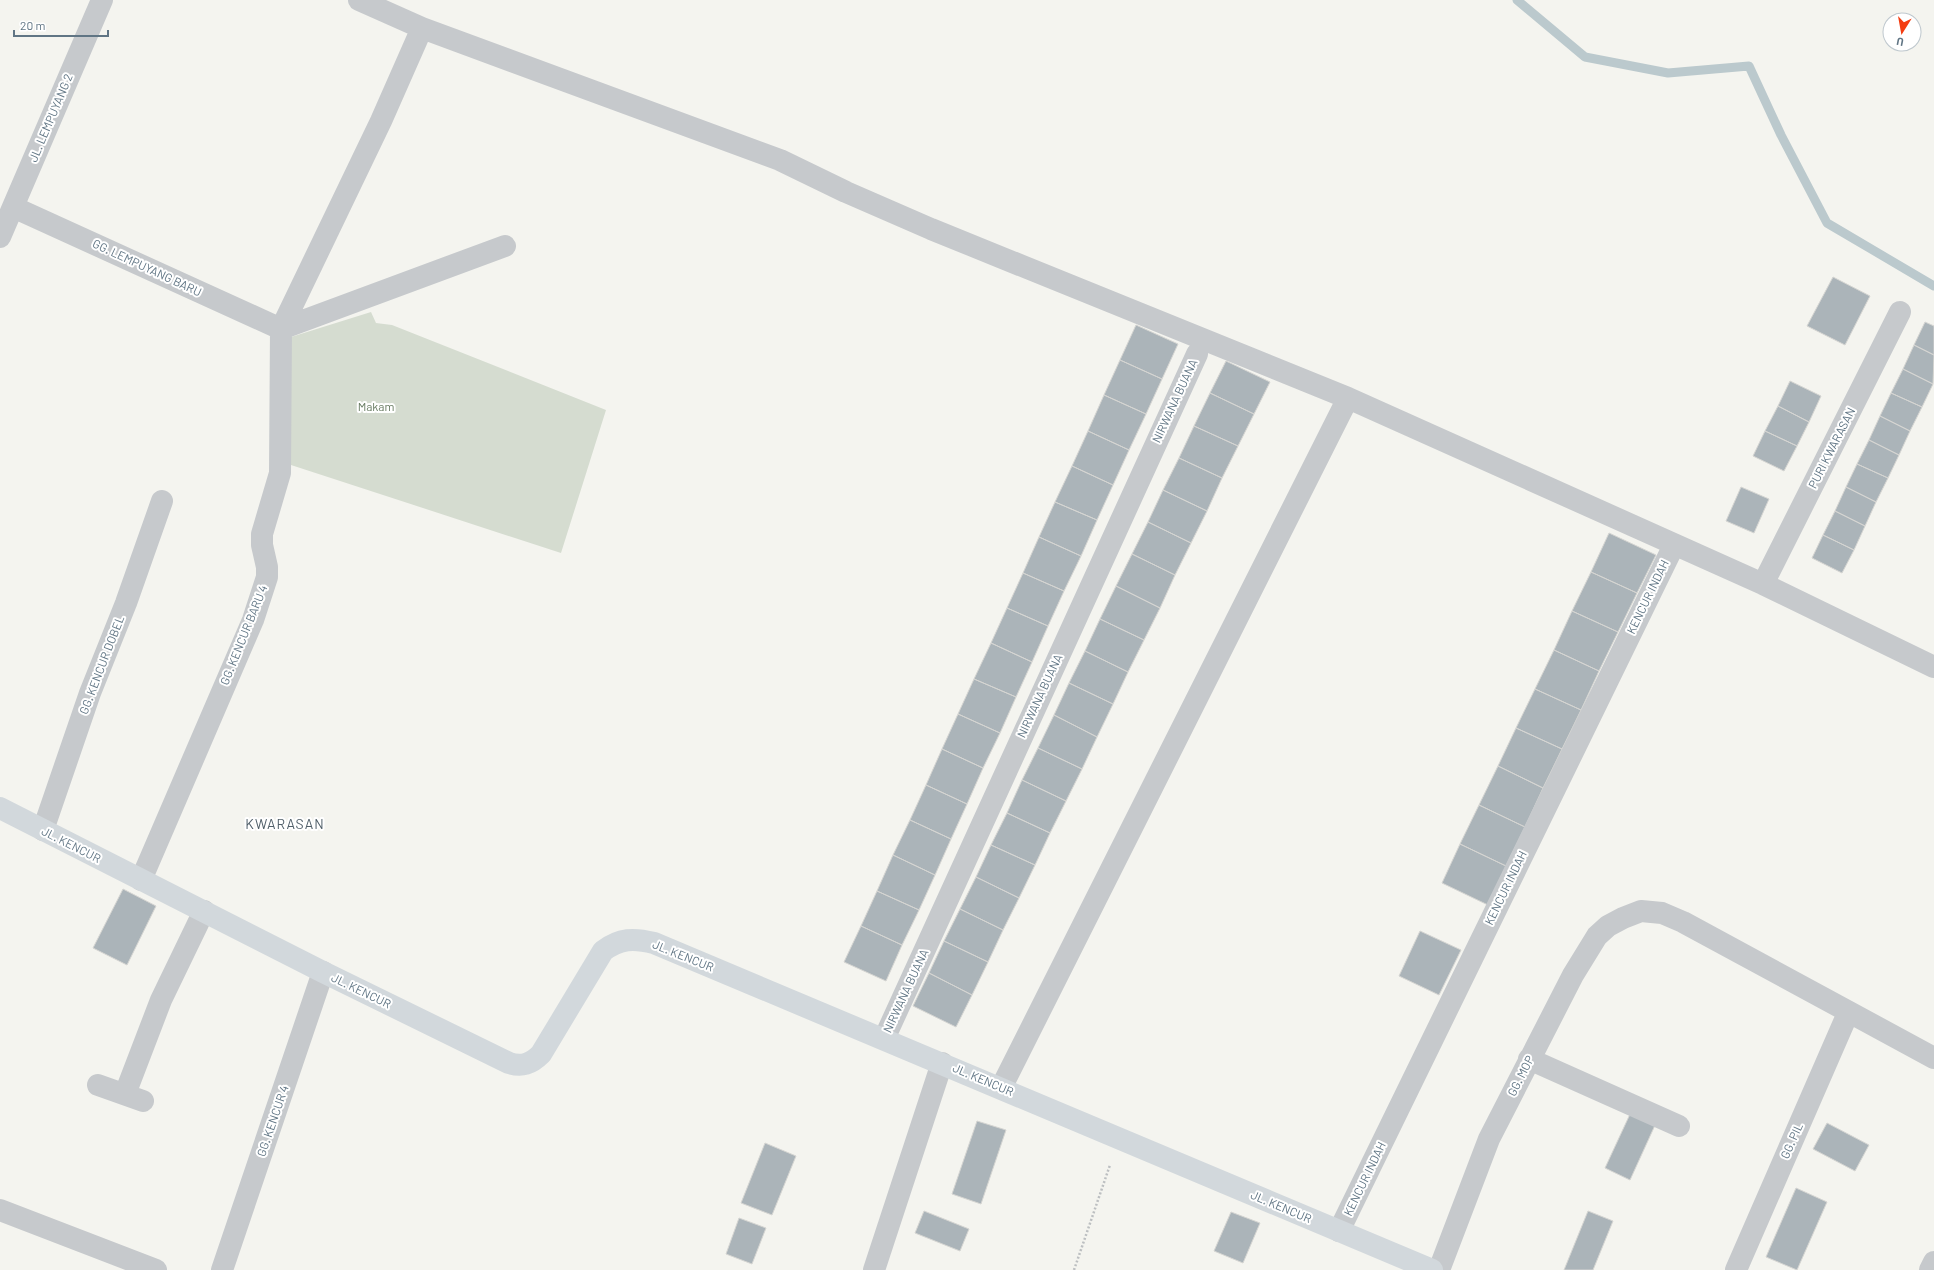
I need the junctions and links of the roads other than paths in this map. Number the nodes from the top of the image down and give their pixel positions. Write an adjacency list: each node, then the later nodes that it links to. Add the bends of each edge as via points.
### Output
1 (102, 0): 4 (street, JL. LEMPUYANG 2)
2 (359, 0): 3 (street)
3 (422, 28): 8 (street, via 381,121); 10 (street, via 780,160 931,229)
4 (13, 206): 5 (street, JL. LEMPUYANG 2); 8 (street, GG. LEMPUYANG BARU)
5 (0, 237)
6 (505, 246): 8 (street)
7 (1900, 312): 13 (street, PURI KWARASAN)
8 (280, 329): 17 (street, GG. KENCUR BARU 4, via 280,473 262,534 267,577 253,620)
9 (1197, 354): 21 (street, NIRWANA BUANA)
10 (1348, 398): 12 (street); 26 (street)
11 (162, 501): 16 (street, GG. KENCUR DOBEL, via 126,603 90,693)
12 (1674, 545): 13 (street); 29 (street, KENCUR INDAH)
13 (1763, 584): 14 (street)
14 (1934, 667)
15 (0, 808): 16 (street, JL. KENCUR)
16 (43, 830): 17 (street, JL. KENCUR)
17 (141, 880): 18 (street, JL. KENCUR)
18 (204, 911): 19 (street, JL. KENCUR); 25 (street, via 161,1000 134,1098)
19 (323, 972): 21 (street, JL. KENCUR, via 509,1063 518,1065 534,1061 541,1054 603,951 620,940 629,939 654,943); 32 (street, GG. KENCUR 4)
20 (1848, 1013): 22 (street); 23 (street, GG. MOP, via 1709,935 1662,913 1641,911 1608,926 1597,936 1573,975); 36 (street, GG. PIL)
21 (884, 1039): 24 (street, JL. KENCUR)
22 (1934, 1058)
23 (1529, 1059): 27 (street); 35 (street, GG. MOP, via 1489,1139)
24 (942, 1063): 26 (street, JL. KENCUR); 33 (street)
25 (98, 1085)
26 (1001, 1088): 29 (street, JL. KENCUR)
27 (1679, 1126)
28 (0, 1210): 31 (street)
29 (1339, 1232): 34 (street, JL. KENCUR)
30 (1934, 1262): 37 (street)
31 (156, 1270)
32 (222, 1270)
33 (874, 1270)
34 (1432, 1270)
35 (1439, 1270)
36 (1736, 1270)
37 (1930, 1270)

